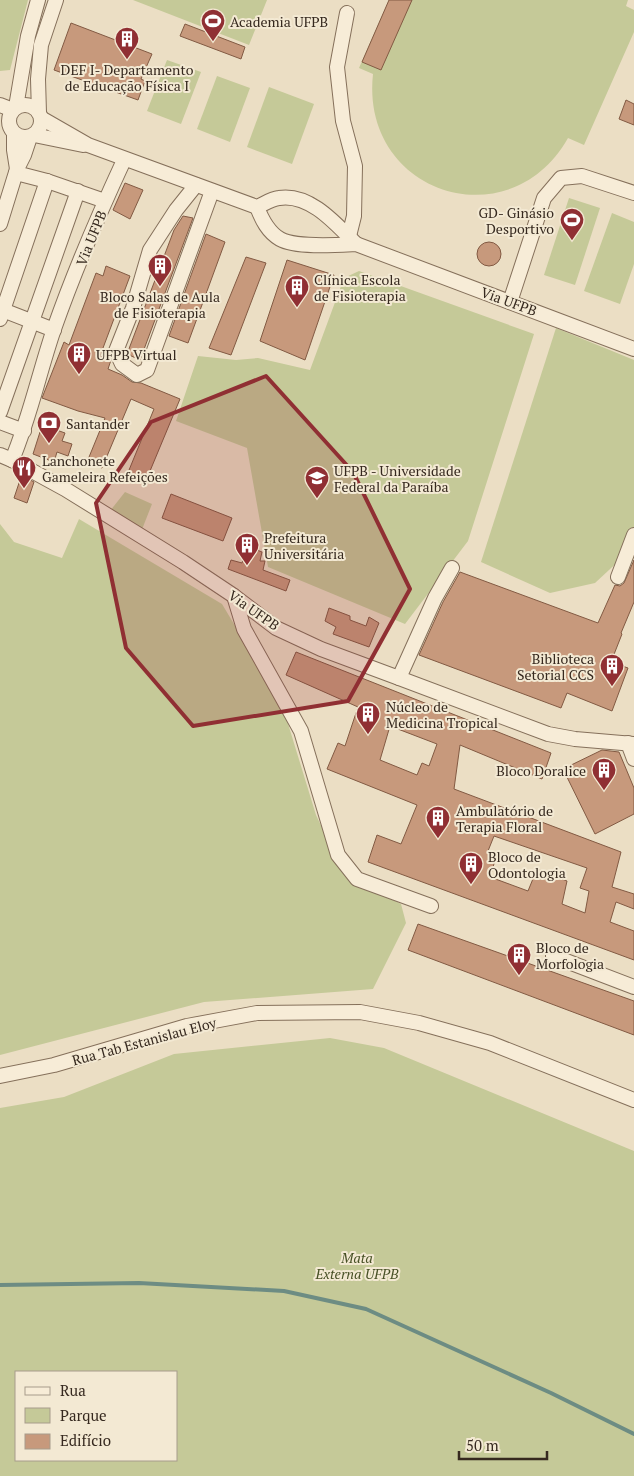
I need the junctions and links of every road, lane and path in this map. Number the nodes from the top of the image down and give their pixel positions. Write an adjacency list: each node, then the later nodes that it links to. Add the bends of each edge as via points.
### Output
1 (38, 0): 4 (street)
2 (56, 0): 5 (street, via 41,44 38,79)
3 (347, 13): 20 (street, via 337,67 343,121 354,166)
4 (10, 107): 5 (street, via 26,104); 6 (street)
5 (40, 115): 7 (street, via 38,130); 8 (street)
6 (8, 128): 7 (street, via 24,137); 10 (street)
7 (32, 136): 8 (street); 10 (street)
8 (88, 146): 9 (street)
9 (124, 160): 12 (street); 16 (street, Via UFPB)
10 (17, 171): 11 (street, Via UFPB); 17 (street)
11 (48, 181): 13 (street, Via UFPB); 22 (street)
12 (196, 185): 14 (street); 14 (street, via 150,250 116,351 122,364 137,375 148,370)
13 (78, 191): 16 (street, Via UFPB); 23 (street, Via UFPB)
14 (212, 191): 18 (street)
15 (634, 193): 21 (street, via 582,176 561,178 544,198)
16 (105, 201): 24 (street, Via UFPB)
17 (3, 202): 19 (street)
18 (258, 207): 20 (street, Via UFPB, via 278,198 306,202 337,225); 20 (street, Via UFPB, via 267,226 281,240 293,244)
19 (0, 224)
20 (351, 242): 21 (street, Via UFPB)
21 (510, 302): 25 (street, Via UFPB)
22 (1, 313): 23 (street)
23 (32, 320): 24 (street); 26 (street, Via UFPB)
24 (54, 330): 28 (street, Via UFPB)
25 (634, 349)
26 (0, 412)
27 (0, 422): 28 (street)
28 (24, 431): 29 (street, Via UFPB)
29 (6, 458): 33 (street, Via UFPB, via 65,489)
30 (634, 534): 32 (street)
31 (452, 568): 34 (street)
32 (618, 577)
33 (234, 596): 34 (street, Via UFPB, via 276,628 321,649); 37 (street, via 244,629 301,731 338,855 357,879)
34 (399, 678): 35 (street, Via UFPB, via 548,734)
35 (631, 743): 36 (street)
36 (634, 759)
37 (431, 906)
38 (554, 956): 39 (street)
39 (634, 987)
40 (0, 1076): 41 (street, Rua Tab Estanislau Eloy, via 54,1065 187,1026 257,1012 360,1012 419,1023 490,1043)
41 (634, 1100)

